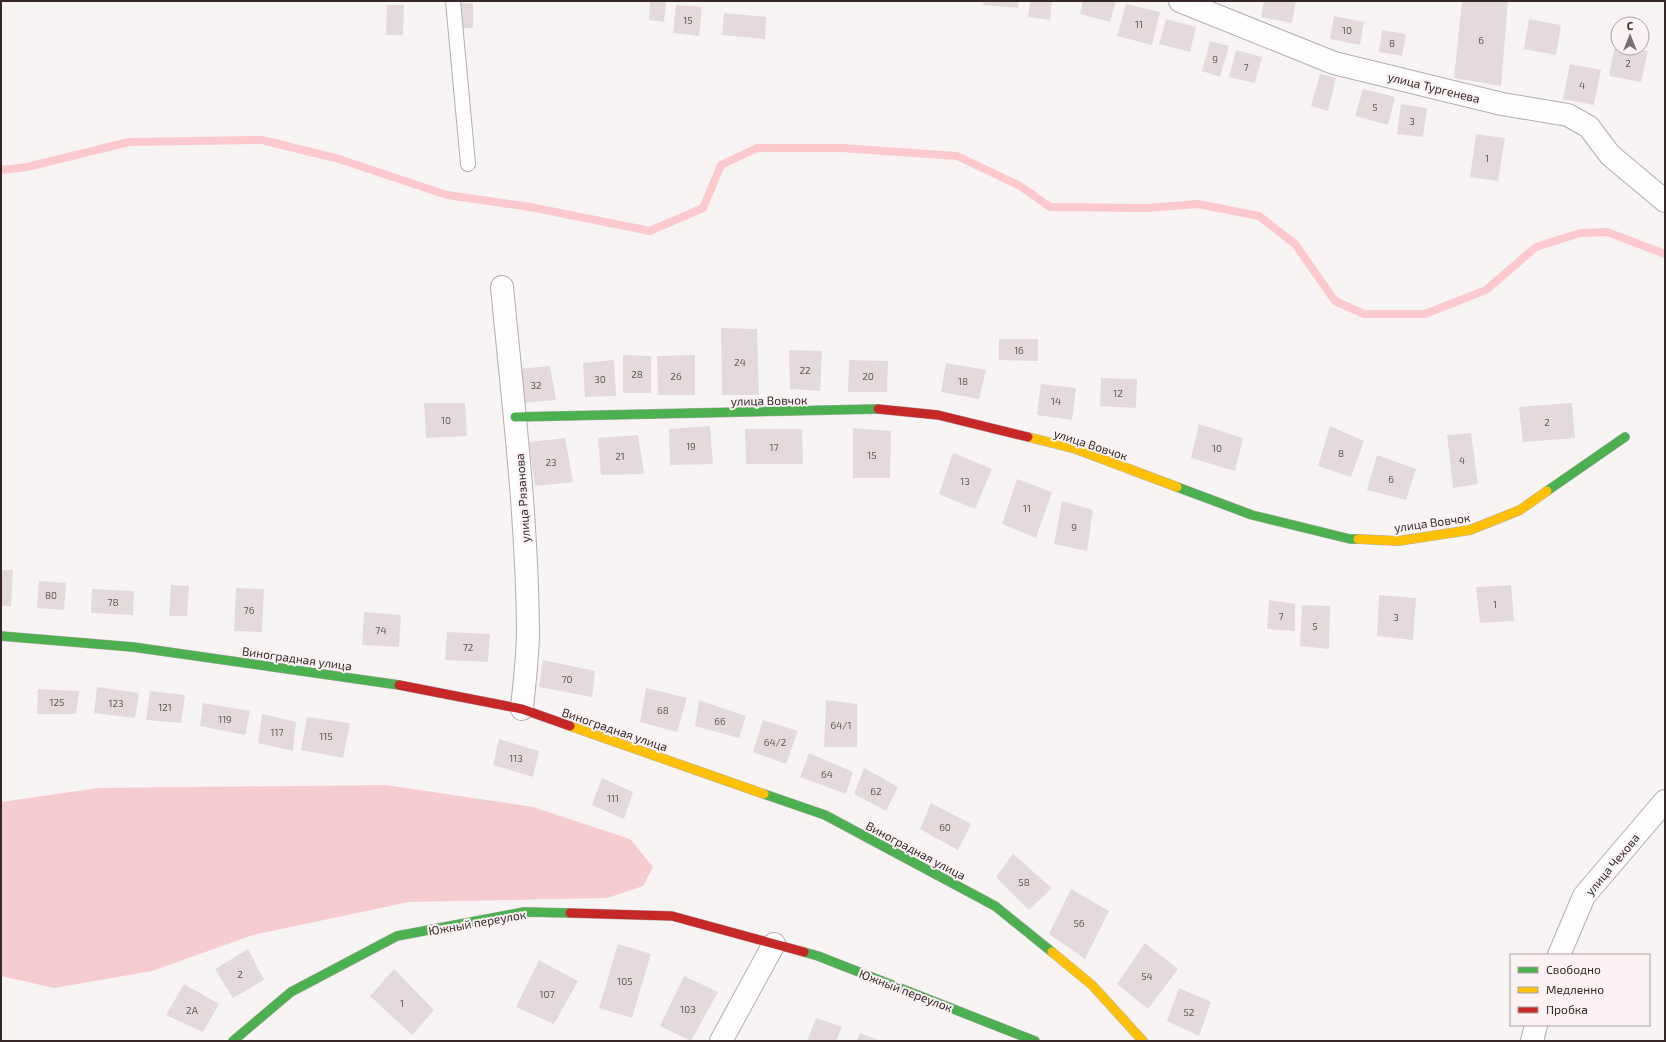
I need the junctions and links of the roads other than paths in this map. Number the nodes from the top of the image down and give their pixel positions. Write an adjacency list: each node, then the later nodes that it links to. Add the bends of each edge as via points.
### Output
1 (453, 1): 3 (lane)
2 (1180, 1): 4 (street, улица Тургенева, via 1334,63 1502,104 1568,114 1589,127 1610,155)
3 (468, 164)
4 (1665, 201)
5 (502, 287): 6 (street, улица Рязанова)
6 (515, 417): 7 (street, улица Вовчок, via 882,410 938,414 1076,449 1252,515 1350,539 1398,541 1470,530 1520,510); 9 (street, улица Рязанова, via 524,530 528,632)
7 (1625, 437)
8 (1, 636): 9 (street, Виноградная улица, via 148,649 406,686)
9 (522, 710): 17 (street, Виноградная улица, via 825,815 968,891 996,906 1092,985)
10 (1665, 801): 12 (street, улица Чехова, via 1584,896)
11 (774, 944): 14 (street, Южный переулок, via 672,916 524,912 397,936 291,992); 15 (street); 16 (street, Южный переулок, via 818,956)
12 (1559, 954)
13 (1536, 1026): 18 (street)
14 (233, 1041)
15 (721, 1041)
16 (1035, 1041)
17 (1143, 1041)
18 (1532, 1041)

